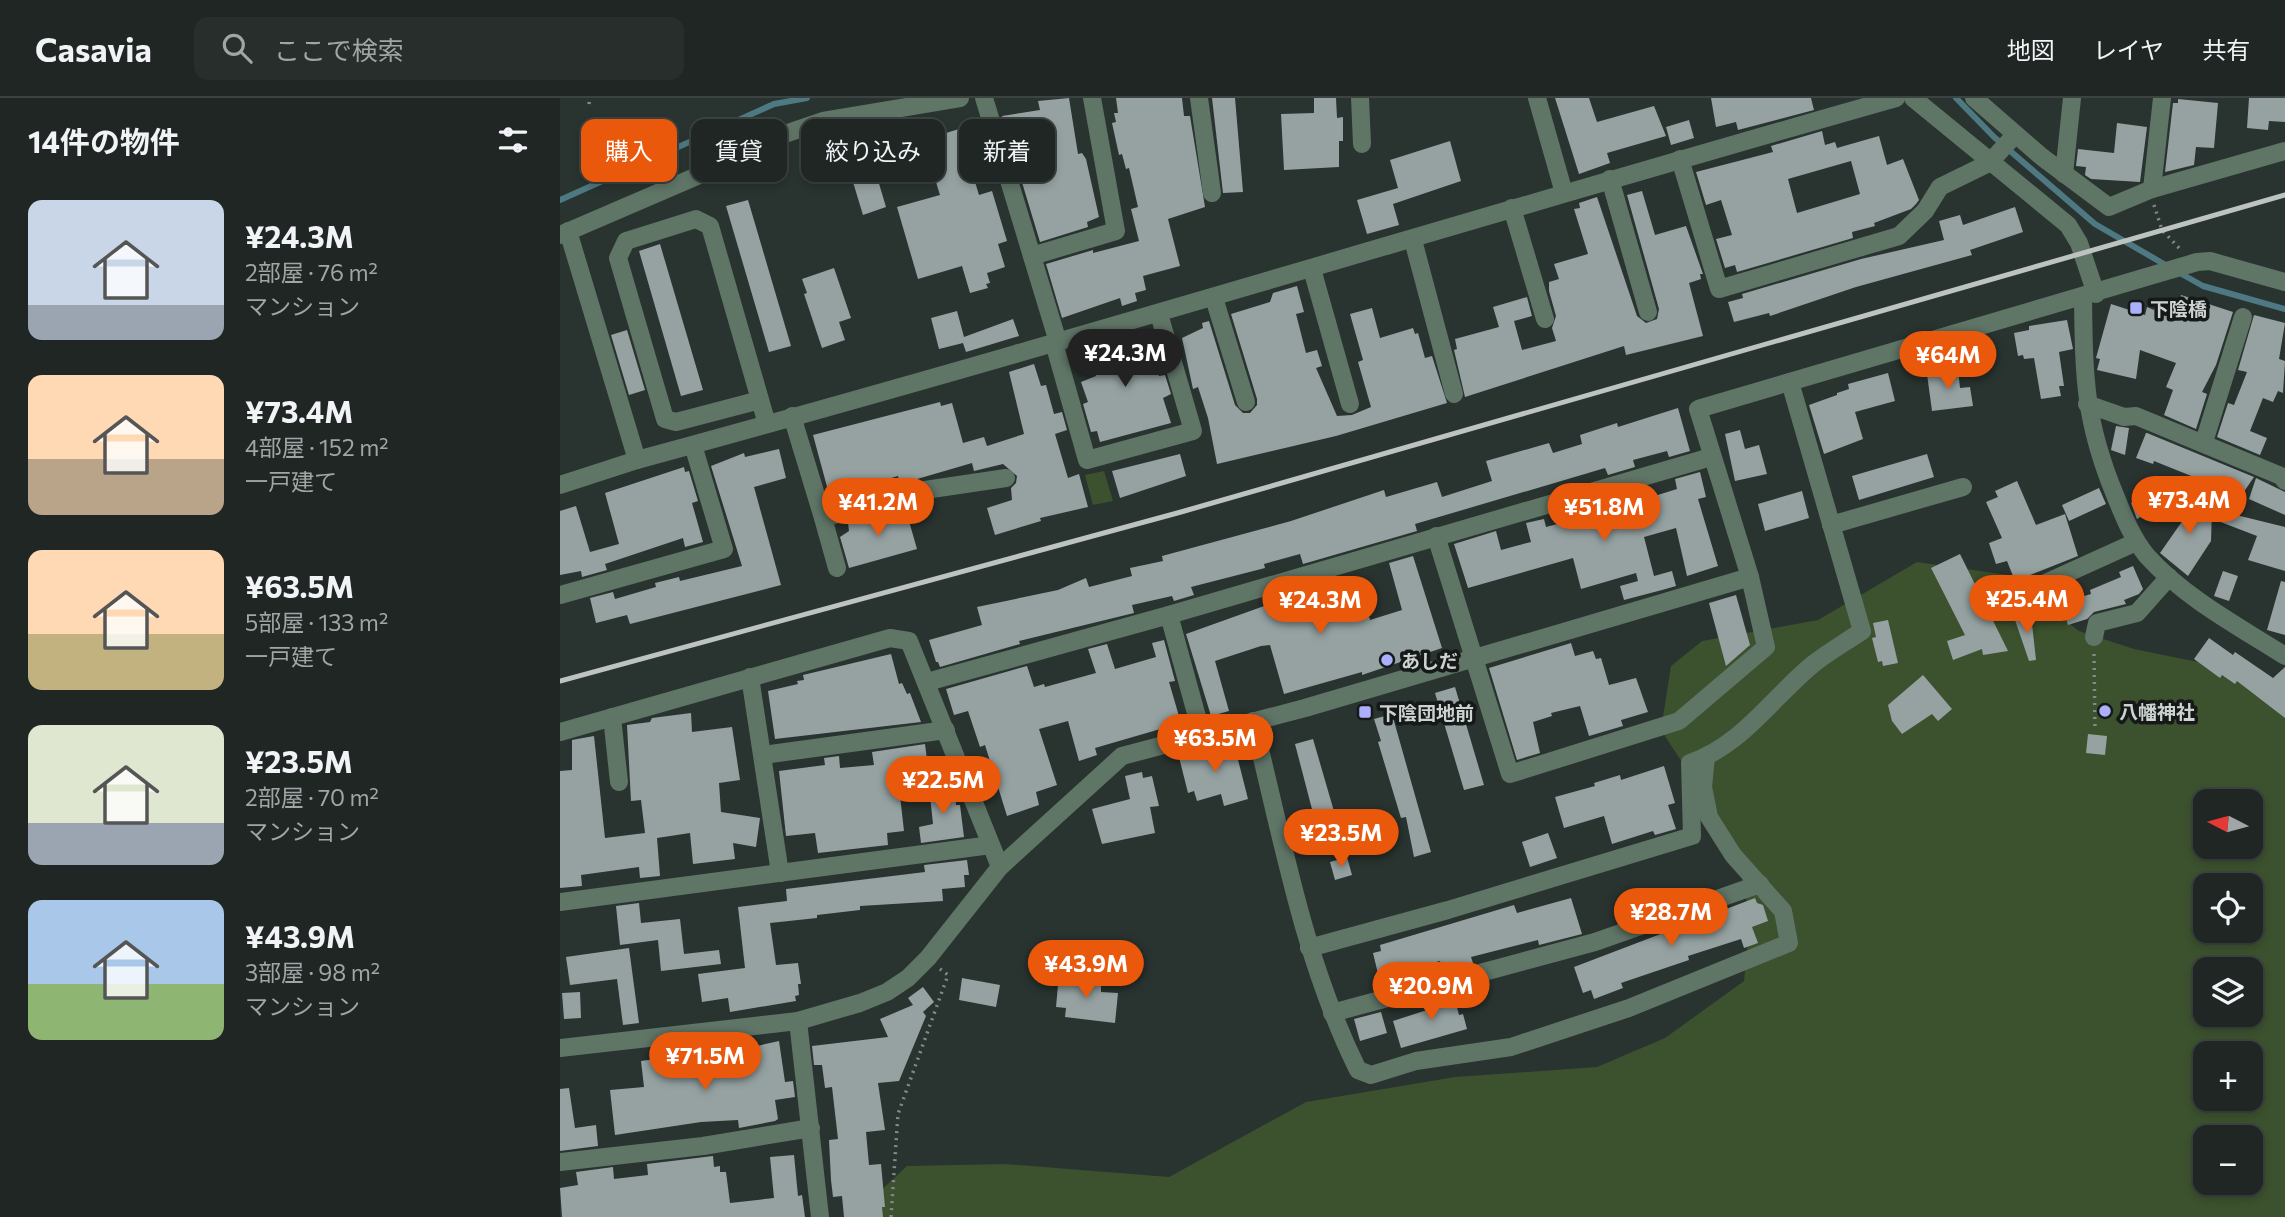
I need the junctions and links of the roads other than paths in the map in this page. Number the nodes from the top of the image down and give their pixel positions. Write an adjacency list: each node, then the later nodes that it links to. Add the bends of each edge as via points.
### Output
1 (960, 98): 23 (street, via 811,124)
2 (984, 98): 25 (street)
3 (1093, 98): 25 (street, via 1116,231)
4 (1199, 98): 20 (street)
5 (1360, 98): 13 (street)
6 (1538, 98): 21 (street)
7 (1896, 98): 15 (street)
8 (1913, 98): 16 (street)
9 (1974, 98): 12 (street)
10 (2072, 98): 17 (street)
11 (2162, 98): 19 (street)
12 (2012, 138): 16 (street); 17 (street)
13 (1362, 144)
14 (2285, 151): 19 (street)
15 (1680, 159): 16 (street, via 1719,289 1899,236 1925,211 1940,187); 18 (street)
16 (1992, 160): 28 (street, via 2068,225 2079,243)
17 (2064, 174): 19 (street, via 2109,207)
18 (1610, 179): 21 (street); 30 (street)
19 (2152, 190)
20 (1212, 193)
21 (1564, 193): 22 (street)
22 (1512, 208): 24 (street); 33 (street)
23 (564, 233): 46 (street)
24 (1413, 240): 26 (street); 36 (street)
25 (1032, 256): 34 (street)
26 (1312, 269): 29 (street); 39 (street)
27 (2285, 282): 28 (street, via 2210,261)
28 (2089, 295): 35 (street); 40 (street)
29 (1214, 298): 31 (street); 38 (street)
30 (1648, 312)
31 (1159, 314): 34 (street); 34 (street, via 1193,431 1087,460)
32 (2244, 317): 43 (street)
33 (1545, 319)
34 (1056, 342): 41 (street)
35 (1790, 382): 45 (street, via 1698,409); 52 (street)
36 (1454, 394)
37 (760, 400): 37 (street, via 710,226 696,219 626,240 618,258 665,419 676,422); 42 (street)
38 (1246, 402)
39 (1350, 404)
40 (2087, 404): 43 (street, via 2124,417 2136,416); 54 (street, via 2101,461)
41 (792, 416): 42 (street); 51 (street)
42 (767, 424): 44 (street)
43 (2204, 442): 48 (street)
44 (693, 445): 46 (street); 59 (street, via 724,549)
45 (1711, 457): 53 (street); 56 (street)
46 (636, 460): 49 (street)
47 (1006, 478): 51 (street, via 925,490)
48 (2285, 481)
49 (560, 485)
50 (1963, 487): 52 (street)
51 (823, 518): 55 (street)
52 (1831, 525): 72 (street, via 1862,631 1812,665 1736,739)
53 (1436, 536): 60 (street); 63 (street)
54 (2136, 542): 57 (street); 58 (street)
55 (837, 568)
56 (1750, 577): 63 (street); 63 (street, via 1766,647 1679,721 1510,774)
57 (2169, 577): 61 (street, via 2137,613 2097,623); 62 (street)
58 (2030, 590)
59 (560, 595)
60 (1169, 615): 65 (street); 70 (street)
61 (2094, 637)
62 (2285, 656)
63 (1474, 659): 67 (street)
64 (750, 677): 65 (street, via 890,638 909,641); 66 (street); 71 (street)
65 (927, 681): 68 (street)
66 (612, 717): 69 (street); 73 (street)
67 (1253, 721): 70 (street); 79 (street, via 1293,896)
68 (946, 730): 71 (street); 74 (street)
69 (560, 732)
70 (1202, 735): 75 (street, via 1122,756)
71 (763, 755): 76 (street)
72 (1706, 757): 77 (street, via 1703,786 1709,817 1733,855); 79 (street, via 1690,763 1692,836)
73 (619, 782)
74 (991, 845): 75 (street); 76 (street)
75 (1000, 867): 81 (street, via 908,978 887,992)
76 (780, 873): 78 (street)
77 (1760, 884): 80 (street, via 1595,942); 80 (street, via 1783,911 1789,943 1629,1008 1511,1047 1416,1060 1371,1075 1358,1070)
78 (560, 902)
79 (1310, 948): 80 (street)
80 (1332, 1013)
81 (798, 1021): 82 (street); 83 (street)
82 (560, 1048)
83 (811, 1128): 84 (street); 85 (street)
84 (560, 1162)
85 (820, 1217)

